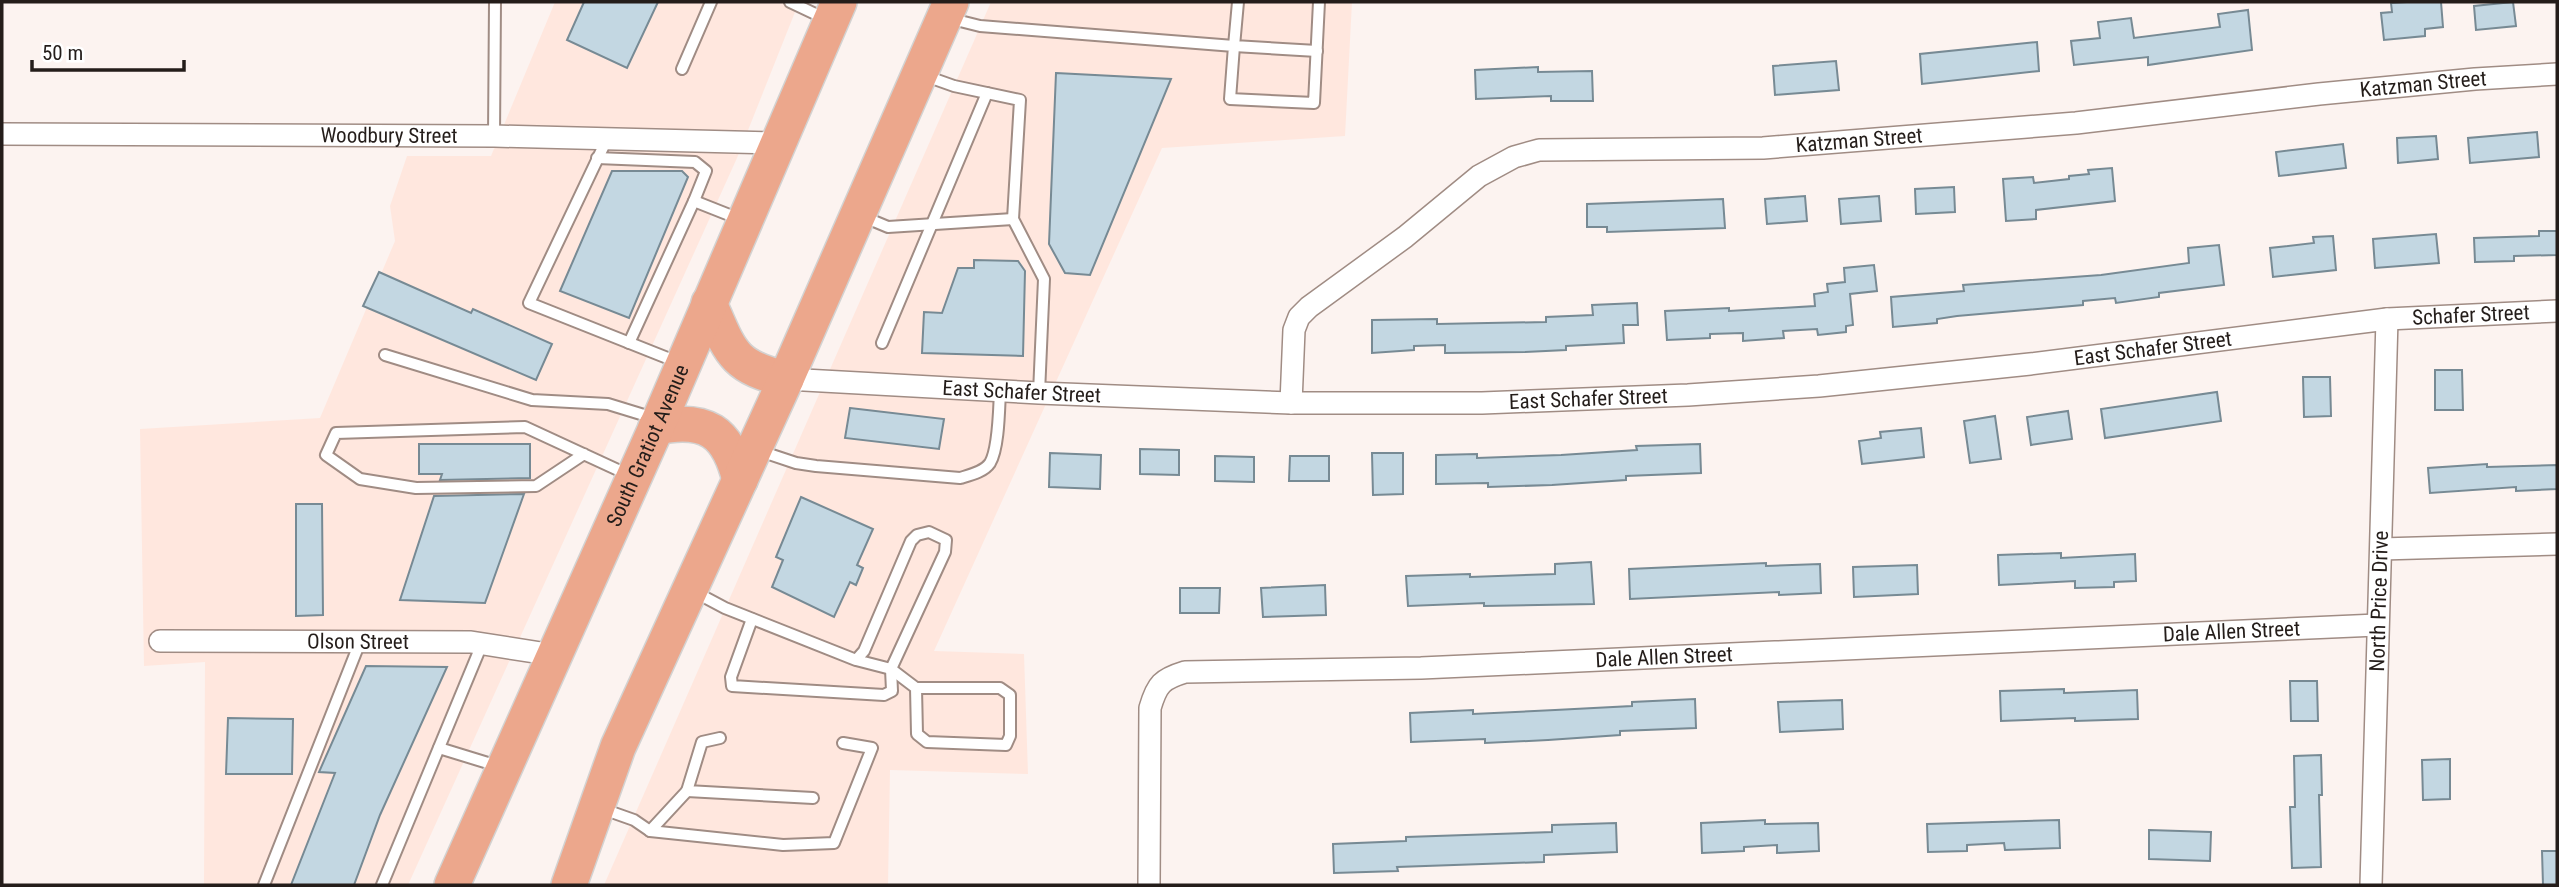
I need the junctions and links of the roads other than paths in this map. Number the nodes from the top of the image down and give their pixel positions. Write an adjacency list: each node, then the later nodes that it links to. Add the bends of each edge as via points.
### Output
1 (495, 2): 15 (lane)
2 (711, 2): 10 (lane)
3 (790, 2): 7 (lane)
4 (1238, 2): 8 (lane)
5 (1319, 2): 9 (lane)
6 (947, 9): 8 (lane, via 980,26); 11 (main road)
7 (835, 11): 16 (main road, South Gratiot Avenue)
8 (1234, 46): 9 (lane); 9 (lane, via 1230,99 1314,103)
9 (1317, 51)
10 (682, 69)
11 (919, 74): 13 (lane); 20 (main road)
12 (2557, 74): 34 (street, Katzman Street, via 2319,94 2077,123 1763,148 1539,150 1514,157 1479,176 1299,317 1294,330)
13 (987, 93): 21 (lane, via 1020,100); 23 (lane)
14 (2, 134): 15 (street, Woodbury Street)
15 (494, 136): 17 (street, Woodbury Street)
16 (777, 143): 18 (street, Woodbury Street); 22 (main road, South Gratiot Avenue)
17 (602, 149): 18 (street, Woodbury Street); 27 (lane, via 529,303)
18 (696, 152): 19 (lane, via 706,171)
19 (694, 201): 22 (lane); 27 (lane)
20 (858, 215): 23 (lane, via 888,227); 31 (main road)
21 (1013, 219): 23 (lane); 33 (lane, via 1044,279)
22 (744, 221): 24 (main road, South Gratiot Avenue)
23 (932, 225): 28 (lane)
24 (709, 303): 30 (main road, South Gratiot Avenue); 31 (main road, via 744,364)
25 (2557, 311): 26 (street, Schafer Street)
26 (2387, 319): 34 (street, East Schafer Street, via 1806,387 1482,403); 41 (street, North Price Drive)
27 (629, 343): 30 (lane)
28 (882, 343)
29 (386, 355): 35 (lane, via 533,400 608,404)
30 (683, 364): 35 (main road, South Gratiot Avenue)
31 (786, 379): 32 (street, East Schafer Street); 36 (main road)
32 (1000, 391): 33 (street, East Schafer Street); 36 (lane, via 990,463 960,478 816,466)
33 (1039, 393): 34 (street, East Schafer Street)
34 (1291, 403)
35 (658, 423): 38 (main road, South Gratiot Avenue); 39 (main road, via 695,423 711,430 735,459)
36 (754, 449): 39 (main road)
37 (584, 454): 37 (lane, via 525,428 336,433 326,455 360,479 416,488 537,486); 38 (lane)
38 (634, 477): 48 (main road, South Gratiot Avenue)
39 (740, 481): 42 (main road)
40 (2557, 544): 41 (street)
41 (2381, 549): 44 (street, North Price Drive)
42 (690, 589): 43 (lane); 58 (main road, via 618,747)
43 (752, 619): 49 (lane); 50 (lane, via 731,677 732,686 884,695 892,691)
44 (2377, 625): 64 (street, Dale Allen Street, via 1421,668 1185,673 1168,678 1155,689 1150,708); 65 (street, North Price Drive)
45 (160, 641): 46 (street, Olson Street)
46 (360, 642): 47 (street, Olson Street); 60 (lane)
47 (482, 644): 48 (street, Olson Street); 54 (lane)
48 (554, 655): 55 (main road, South Gratiot Avenue)
49 (856, 660): 50 (lane); 50 (lane, via 911,541 929,532 946,540 945,552)
50 (891, 669): 51 (lane)
51 (916, 688): 51 (lane, via 1000,688 1010,695 1006,745 927,742 917,734)
52 (720, 738): 56 (lane, via 702,742)
53 (843, 743): 59 (lane, via 872,748 834,843 783,845)
54 (439, 748): 55 (lane); 61 (lane)
55 (504, 768): 62 (main road, South Gratiot Avenue)
56 (687, 792): 57 (lane); 59 (lane)
57 (813, 798)
58 (597, 807): 59 (lane); 63 (main road)
59 (650, 831)
60 (264, 885)
61 (382, 885)
62 (452, 885)
63 (569, 885)
64 (1149, 885)
65 (2371, 885)

